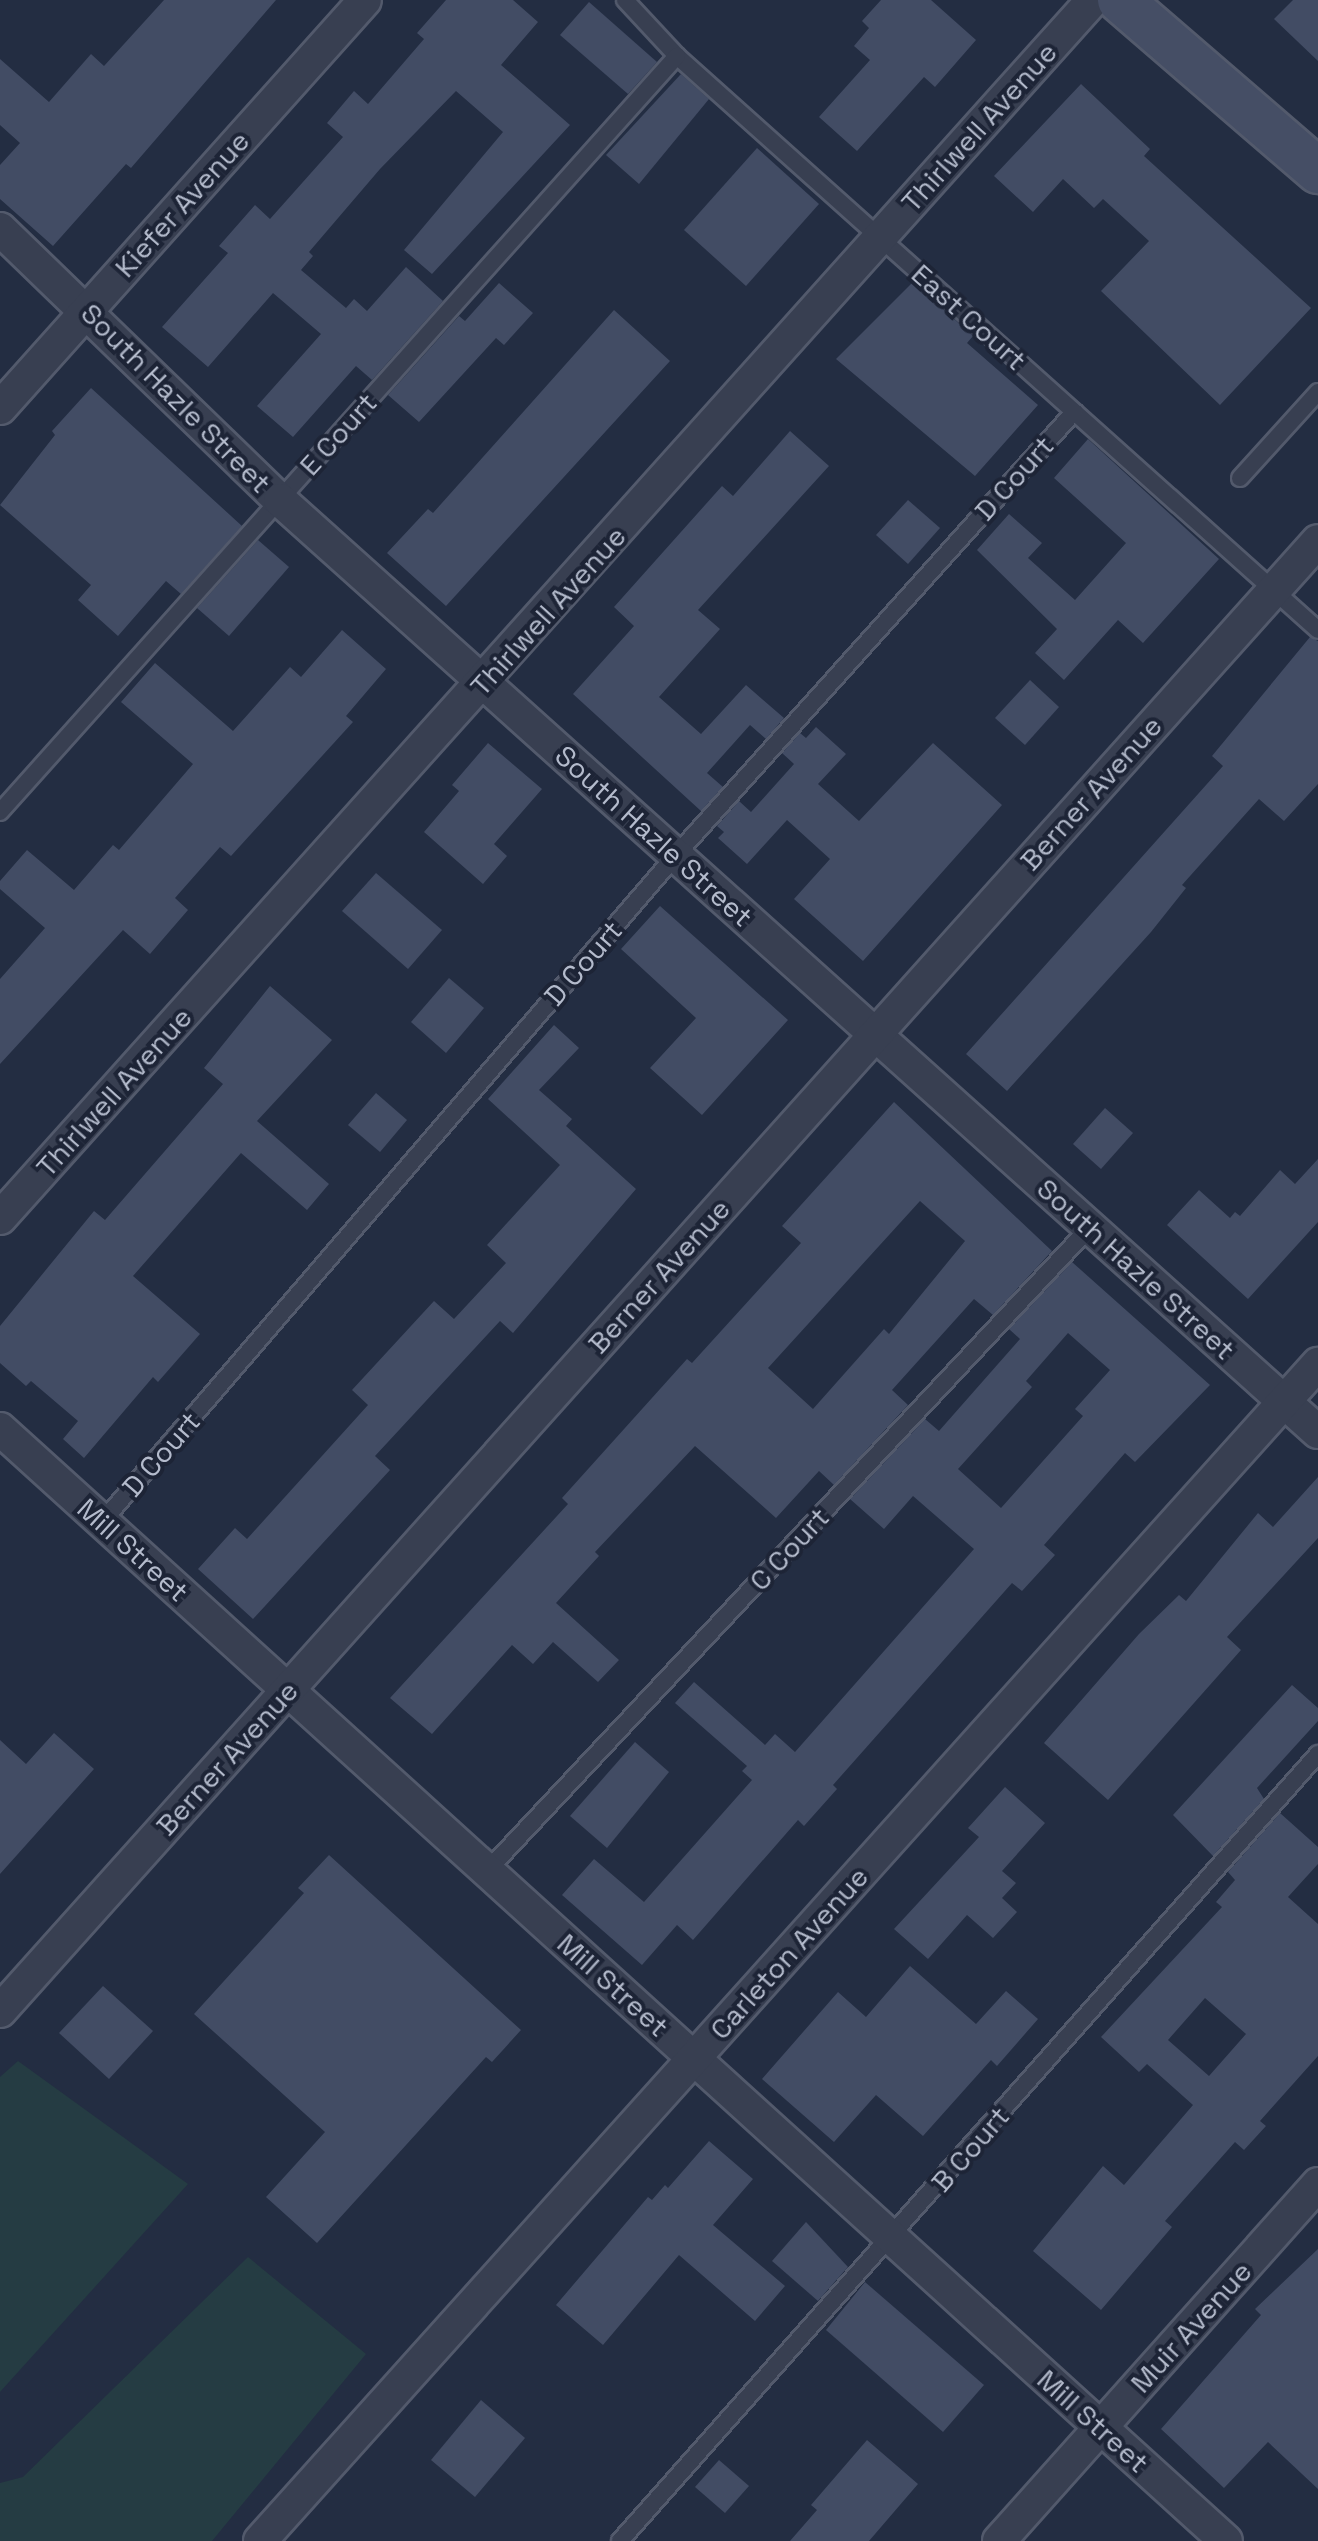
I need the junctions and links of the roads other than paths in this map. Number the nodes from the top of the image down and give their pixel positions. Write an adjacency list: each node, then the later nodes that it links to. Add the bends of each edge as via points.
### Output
1 (365, 0): 9 (street, Kiefer Avenue)
2 (625, 0): 5 (lane, East Court)
3 (1093, 0): 8 (street, Thirlwell Avenue)
4 (1120, 0): 6 (main road)
5 (677, 56): 8 (lane, East Court); 14 (lane, E Court)
6 (1318, 171)
7 (0, 229): 9 (street, South Hazle Street)
8 (880, 238): 12 (lane, East Court); 18 (street, Thirlwell Avenue)
9 (88, 310): 11 (street, Kiefer Avenue); 14 (street, South Hazle Street)
10 (1318, 392): 13 (lane)
11 (0, 408)
12 (1074, 412): 16 (lane, East Court); 20 (lane, D Court)
13 (1240, 478)
14 (280, 500): 18 (street, South Hazle Street); 19 (lane, E Court)
15 (1318, 541): 16 (street, Berner Avenue)
16 (1274, 590): 17 (lane, East Court); 21 (street, Berner Avenue)
17 (1318, 630)
18 (484, 683): 20 (street, South Hazle Street); 22 (street, Thirlwell Avenue)
19 (0, 812)
20 (676, 855): 21 (street, South Hazle Street); 28 (lane, D Court)
21 (875, 1034): 23 (street, South Hazle Street); 29 (street, Berner Avenue)
22 (0, 1218)
23 (1090, 1227): 25 (street, South Hazle Street); 31 (lane, C Court)
24 (1318, 1364): 25 (street, Carleton Avenue)
25 (1284, 1402): 27 (street, South Hazle Street); 33 (street, Carleton Avenue)
26 (0, 1429): 28 (street, Mill Street)
27 (1318, 1432)
28 (102, 1522): 29 (street, Mill Street)
29 (288, 1691): 31 (street, Mill Street); 32 (street, Berner Avenue)
30 (1318, 1754): 35 (lane, B Court)
31 (487, 1871): 33 (street, Mill Street)
32 (0, 2011)
33 (694, 2059): 35 (street, Mill Street); 37 (street, Carleton Avenue)
34 (1318, 2184): 36 (street, Muir Avenue)
35 (892, 2238): 36 (street, Mill Street); 38 (lane, B Court)
36 (1101, 2428): 39 (street, Muir Avenue); 40 (street, Mill Street)
37 (260, 2541)
38 (620, 2541)
39 (999, 2541)
40 (1226, 2541)

